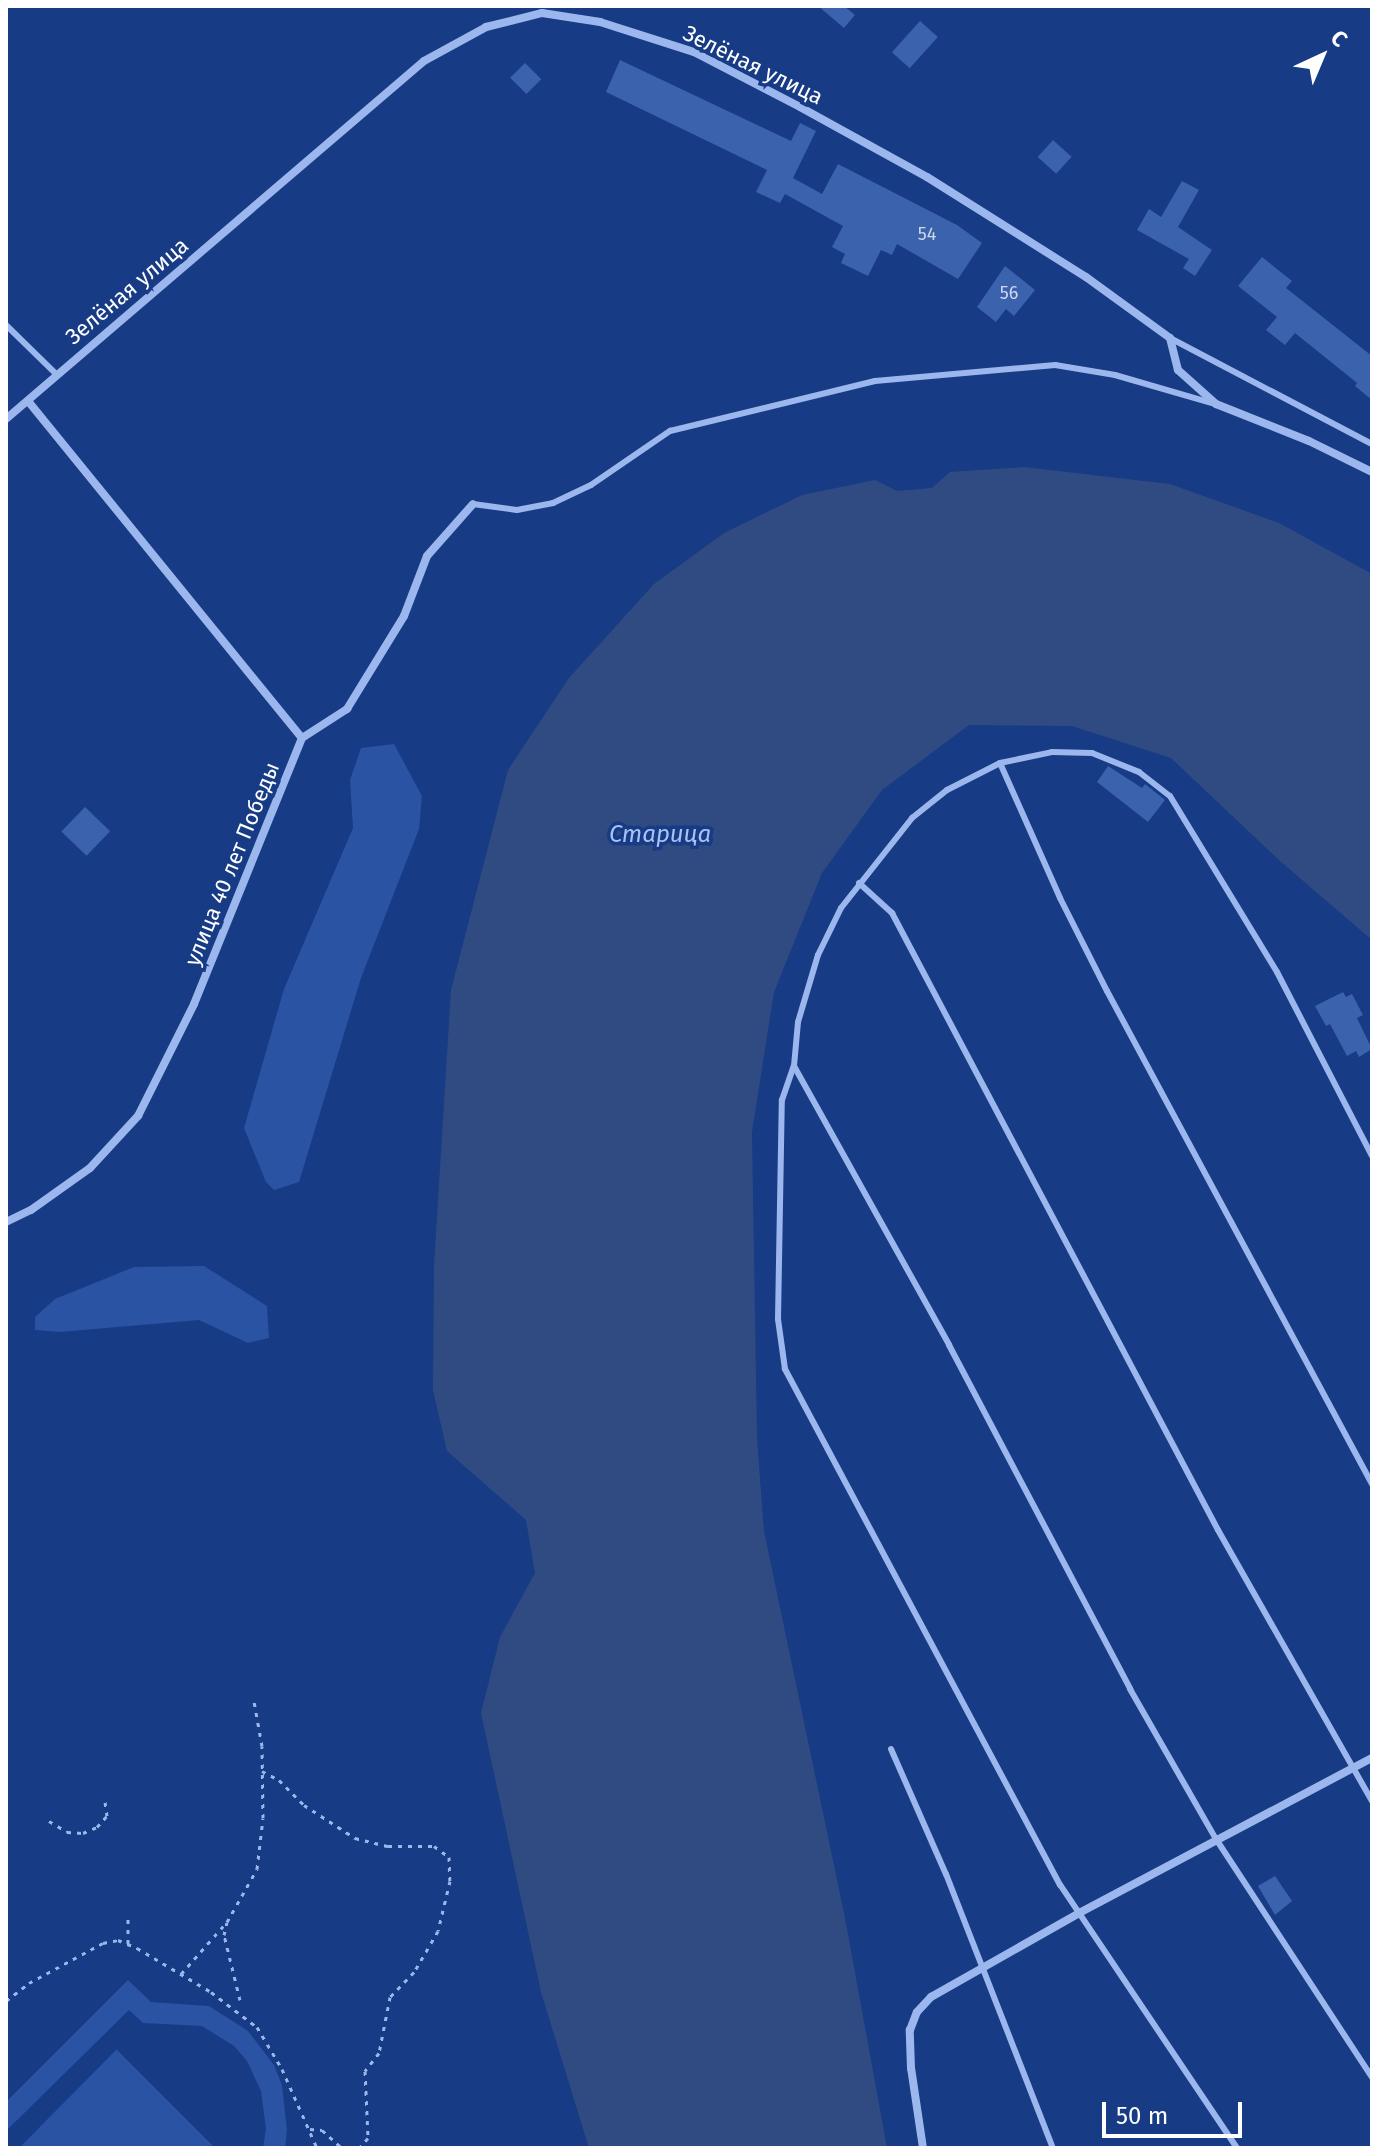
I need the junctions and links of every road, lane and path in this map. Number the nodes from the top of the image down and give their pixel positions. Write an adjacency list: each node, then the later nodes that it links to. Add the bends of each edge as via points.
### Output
1 (542, 10): 3 (street, Зелёная улица, via 694,52 773,93 927,177 1086,277); 4 (street, Зелёная улица, via 486,27 424,61)
2 (6, 325): 4 (lane)
3 (1170, 338): 6 (street, via 1178,370); 8 (lane)
4 (57, 375): 5 (street, Зелёная улица)
5 (28, 401): 7 (street, Зелёная улица); 11 (street)
6 (1216, 404): 9 (street); 10 (lane, via 1115,375 1055,365 875,381 670,431 591,485 553,503 517,510)
7 (6, 419)
8 (1372, 444)
9 (1372, 472)
10 (473, 504): 11 (street, via 427,556 404,616 347,709)
11 (302, 738): 16 (street, улица 40 лет Победы, via 200,991 138,1116 90,1168)
12 (1000, 763): 13 (lane, via 947,790 912,818); 15 (lane, via 1052,752 1092,753 1139,772 1170,796 1277,972); 17 (lane, via 1107,991)
13 (859, 883): 14 (lane, via 818,955 798,1022); 21 (lane, via 892,913 1218,1530)
14 (794, 1066): 26 (lane); 27 (lane, via 782,1100 778,1319 785,1369 1060,1885)
15 (1372, 1156)
16 (6, 1222)
17 (1372, 1484)
18 (254, 1701): 22 (path)
19 (891, 1749): 31 (lane)
20 (1372, 1758): 21 (street)
21 (1353, 1768): 24 (lane); 26 (street)
22 (262, 1771): 29 (path, via 257,1869); 39 (path, via 355,1838 388,1846 434,1846 449,1857 450,1881 438,1931 414,1972 390,1997 379,2053 365,2071 368,2138)
23 (105, 1801): 25 (path, via 107,1816 83,1833 67,1832)
24 (1372, 1801)
25 (49, 1821)
26 (1216, 1839): 27 (street); 35 (lane)
27 (1081, 1912): 31 (street); 42 (lane)
28 (128, 1918): 30 (path)
29 (227, 1922): 32 (path); 33 (path, via 224,1935)
30 (128, 1944): 32 (path); 34 (path, via 103,1943)
31 (981, 1966): 40 (street, via 931,1997 910,2030); 41 (lane)
32 (181, 1974): 36 (path, via 257,2027)
33 (240, 2000)
34 (6, 2001)
35 (1372, 2077)
36 (310, 2129): 37 (path); 38 (path, via 322,2130)
37 (317, 2148)
38 (342, 2148)
39 (359, 2148)
40 (923, 2148)
41 (1053, 2148)
42 (1237, 2148)

